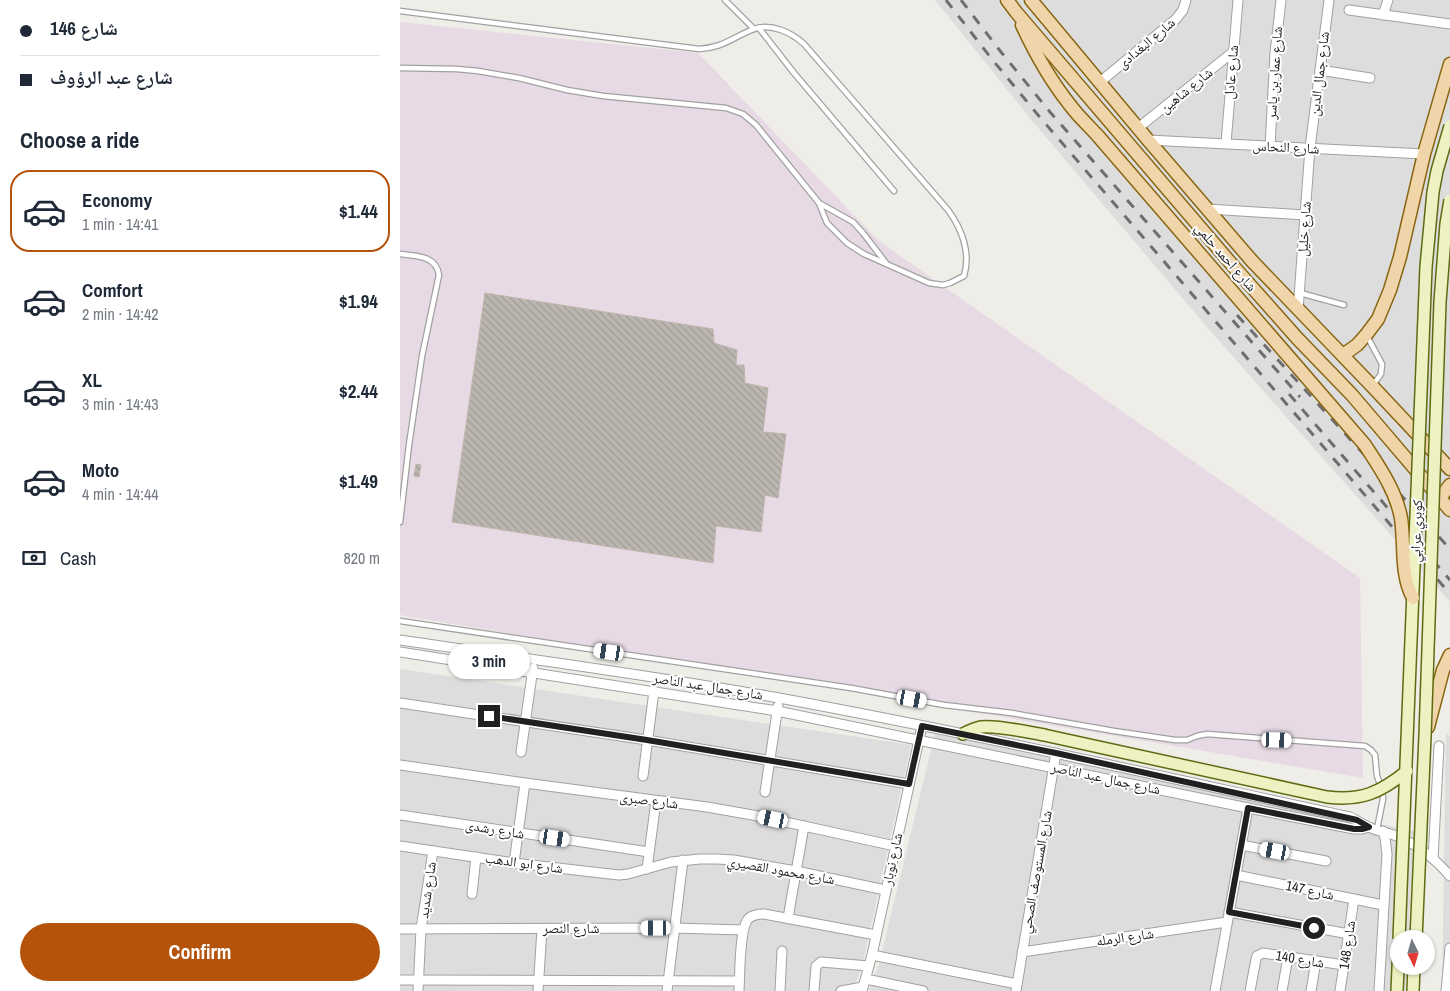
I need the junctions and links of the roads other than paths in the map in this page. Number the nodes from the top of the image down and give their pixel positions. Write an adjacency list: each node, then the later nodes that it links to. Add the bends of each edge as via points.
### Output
1 (725, 0): 14 (lane)
2 (1008, 0): 11 (main road, شارع احمد حلمي)
3 (1031, 0): 20 (main road, شارع احمد حلمي)
4 (1186, 0): 20 (street, شارع البغدادى, via 1176,19)
5 (1238, 0): 15 (street, شارع عادل)
6 (1281, 0): 25 (street, شارع عمار بن ياسر, via 1273,72)
7 (1329, 0): 18 (street, شارع جمال الدين)
8 (1388, 0): 12 (street)
9 (1349, 10): 12 (street)
10 (400, 11): 14 (lane, via 707,49)
11 (1016, 12): 43 (main road, شارع احمد حلمي, via 1240,274 1352,395); 46 (main road, bridge, via 1049,76 1070,105 1365,445 1395,496 1403,536 1404,575)
12 (1383, 15): 13 (street)
13 (1450, 24)
14 (756, 29): 28 (lane); 34 (lane, via 773,28 786,32 804,44 948,210 963,237 964,276 943,285 929,283)
15 (1233, 52): 22 (street, شارع شاهين); 24 (street, شارع عادل)
16 (1450, 64): 27 (main road)
17 (400, 68): 30 (lane, via 485,72 603,96 726,108 756,125)
18 (1320, 70): 19 (street); 26 (street, شارع جمال الدين)
19 (1370, 78)
20 (1100, 82): 22 (main road, شارع احمد حلمي)
21 (1450, 126): 46 (main road, كوبري عرابي, bridge, via 1438,171 1428,238)
22 (1138, 128): 23 (main road, شارع احمد حلمي)
23 (1148, 140): 24 (street, شارع النحاس); 31 (main road, شارع احمد حلمي)
24 (1226, 143): 25 (street, شارع النحاس)
25 (1270, 147): 26 (street, شارع النحاس)
26 (1310, 148): 27 (street, شارع النحاس); 32 (street, شارع خليل)
27 (1424, 154): 38 (main road, via 1393,282 1381,312)
28 (894, 191)
29 (1450, 200): 60 (main road, كوبري عرابي, bridge, via 1441,285)
30 (819, 203): 34 (lane, via 853,222); 34 (lane, via 827,223 847,243)
31 (1208, 209): 32 (street); 37 (main road, شارع احمد حلمي)
32 (1305, 215): 35 (street, شارع خليل)
33 (400, 254): 45 (lane, via 429,259 439,275 422,356)
34 (886, 264)
35 (1300, 293): 36 (lane); 37 (street, شارع خليل)
36 (1344, 305)
37 (1298, 310): 39 (main road, شارع احمد حلمي)
38 (1366, 335): 39 (main road); 40 (lane, via 1382,364 1381,374)
39 (1343, 355): 40 (main road, شارع احمد حلمي)
40 (1372, 386): 41 (main road, شارع احمد حلمي)
41 (1450, 470)
42 (1450, 485): 43 (main road)
43 (1440, 498): 44 (main road, شارع احمد حلمي)
44 (1450, 510)
45 (400, 522)
46 (1413, 598): 69 (main road, كوبري عرابي, bridge)
47 (400, 621): 78 (lane, via 851,688 944,705 1012,712 1175,740 1207,734 1366,746 1373,752 1382,790)
48 (400, 640): 51 (street, شارع جمال عبد الناصر)
49 (400, 653): 52 (street, شارع جمال عبد الناصر)
50 (1450, 655): 60 (main road, bridge)
51 (534, 660): 52 (street); 54 (street, شارع جمال عبد الناصر)
52 (532, 672): 53 (street, شارع جمال عبد الناصر); 57 (street)
53 (654, 691): 56 (street, شارع جمال عبد الناصر); 61 (street)
54 (779, 698): 56 (street); 58 (street, شارع جمال عبد الناصر)
55 (400, 703): 57 (street)
56 (777, 711): 62 (street, شارع جمال عبد الناصر); 66 (street)
57 (525, 722): 61 (street); 64 (street)
58 (922, 726): 59 (street, شارع جمال عبد الناصر); 62 (street, شارع نوبار)
59 (963, 734): 65 (street, شارع جمال عبد الناصر); 69 (main road, bridge, via 992,727 1044,735 1344,799 1378,792)
60 (1425, 736): 107 (main road, كوبري عرابي, bridge)
61 (647, 740): 66 (street); 70 (street)
62 (919, 740): 68 (street, شارع جمال عبد الناصر); 72 (street, شارع نوبار)
63 (1439, 746): 86 (street)
64 (521, 752)
65 (1056, 753): 68 (street, شارع المستوصف الصحي); 78 (street, شارع جمال عبد الناصر, via 1350,817)
66 (770, 760): 72 (street); 73 (street)
67 (400, 765): 71 (street, شارع صبرى)
68 (1054, 767): 75 (street, شارع جمال عبد الناصر); 112 (street, شارع المستوصف الصحي)
69 (1407, 771): 106 (main road, كوبري عرابي, bridge)
70 (643, 776)
71 (525, 783): 74 (street, شارع صبرى); 79 (street)
72 (909, 784): 82 (street, شارع نوبار)
73 (765, 792)
74 (656, 801): 77 (street, شارع صبرى, via 749,814); 84 (street)
75 (1248, 808): 78 (street, شارع جمال عبد الناصر, via 1354,829); 80 (street)
76 (400, 815): 79 (street, شارع رشدى)
77 (804, 826): 82 (street, شارع صبرى); 91 (street)
78 (1376, 829): 86 (street, via 1402,838); 97 (street, via 1386,838)
79 (518, 833): 84 (street, شارع رشدى); 89 (street)
80 (1241, 845): 88 (street); 92 (street)
81 (400, 846): 83 (street, شارع ابو الدهب)
82 (895, 846): 94 (street, شارع نوبار)
83 (433, 850): 85 (street, شارع ابو الدهب); 101 (street, شارع شديد)
84 (649, 852): 90 (street)
85 (476, 857): 89 (street, شارع ابو الدهب); 95 (street)
86 (1433, 859): 93 (street)
87 (683, 860): 90 (street, شارع محمود القصيري); 91 (street, شارع محمود القصيري, via 734,860); 103 (street)
88 (1326, 861)
89 (514, 863): 90 (street, شارع ابو الدهب, via 619,875)
90 (647, 869)
91 (796, 870): 94 (street, شارع محمود القصيري); 99 (street)
92 (1236, 874): 96 (street, شارع 147); 98 (street)
93 (1450, 876)
94 (886, 890): 109 (street, شارع نوبار)
95 (472, 894)
96 (1354, 899): 97 (street, شارع 147); 108 (street, شارع 148)
97 (1383, 905): 140 (street)
98 (1229, 912): 100 (street); 108 (street)
99 (788, 918): 105 (street, via 756,915 749,918); 109 (street)
100 (1227, 922): 112 (street, شارع الرمله); 135 (street)
101 (421, 928): 102 (street, شارع النصر); 104 (street, شارع النصر); 120 (street, شارع شديد)
102 (542, 928): 103 (street, شارع النصر); 122 (street)
103 (674, 928): 105 (street, شارع النصر); 123 (street)
104 (400, 929)
105 (743, 930): 124 (street)
106 (1399, 930)
107 (1416, 930)
108 (1348, 934): 116 (street, شارع 148)
109 (876, 935): 113 (street, شارع نوبار)
110 (1450, 948): 143 (street)
111 (782, 951): 131 (street)
112 (1022, 952): 126 (street, شارع المستوصف الصحي)
113 (872, 955): 117 (street, شارع نوبار); 126 (street)
114 (1288, 957): 115 (street, شارع 140); 136 (street, شارع 140, via 1263,953 1257,956); 137 (street)
115 (1316, 961): 116 (street, شارع 140); 138 (street)
116 (1344, 965): 139 (street, شارع 148)
117 (869, 966): 125 (street, شارع نوبار); 132 (street, via 818,964)
118 (1398, 975): 141 (main road)
119 (1414, 975): 142 (main road)
120 (419, 979): 121 (street); 122 (street); 127 (street, شارع شديد)
121 (400, 980)
122 (539, 980): 123 (street); 128 (street)
123 (668, 981): 124 (street); 129 (street)
124 (740, 981): 130 (street)
125 (864, 986): 133 (street); 134 (street)
126 (1016, 988)
127 (418, 991)
128 (538, 991)
129 (666, 991)
130 (739, 991)
131 (780, 991)
132 (814, 991)
133 (842, 991)
134 (923, 991)
135 (1215, 991)
136 (1250, 991)
137 (1282, 991)
138 (1311, 991)
139 (1340, 991)
140 (1379, 991)
141 (1397, 991)
142 (1413, 991)
143 (1446, 991)

